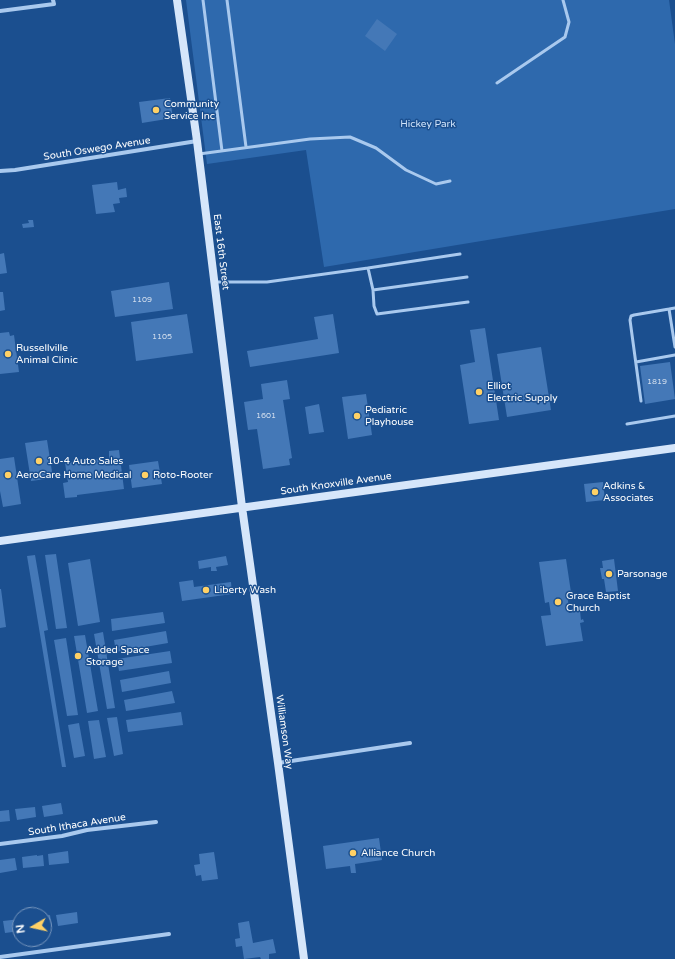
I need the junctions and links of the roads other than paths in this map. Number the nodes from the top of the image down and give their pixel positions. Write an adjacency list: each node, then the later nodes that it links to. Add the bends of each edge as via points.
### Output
1 (177, 0): 8 (street, East 16th Street)
2 (203, 0): 10 (lane)
3 (227, 0): 9 (lane)
4 (563, 0): 7 (lane, via 569,22 565,38)
5 (54, 2): 6 (street)
6 (0, 11)
7 (497, 83)
8 (197, 141): 11 (street, East 16th Street); 12 (street, South Oswego Avenue)
9 (246, 148): 10 (lane); 13 (lane, via 310,139 350,137 376,148 406,170 436,184)
10 (222, 151): 11 (lane)
11 (198, 154): 17 (street, East 16th Street)
12 (0, 171)
13 (450, 181)
14 (460, 254): 15 (lane)
15 (368, 268): 17 (lane, via 267,282); 18 (lane)
16 (467, 277): 18 (lane)
17 (214, 282): 29 (street, East 16th Street)
18 (373, 290): 19 (lane, via 374,306 378,314)
19 (468, 302)
20 (675, 308): 21 (lane)
21 (669, 309): 22 (lane); 24 (lane, via 631,316)
22 (675, 347)
23 (675, 355): 24 (lane)
24 (636, 362): 25 (lane)
25 (641, 400)
26 (675, 416): 27 (lane)
27 (627, 424)
28 (675, 448): 29 (street, South Knoxville Avenue)
29 (242, 507): 30 (street, South Knoxville Avenue); 32 (street, Williamson Way)
30 (0, 540)
31 (410, 743): 32 (street)
32 (278, 763): 37 (street, Williamson Way)
33 (156, 822): 34 (street, South Ithaca Avenue)
34 (0, 844)
35 (169, 934): 36 (street)
36 (0, 957)
37 (304, 959)

